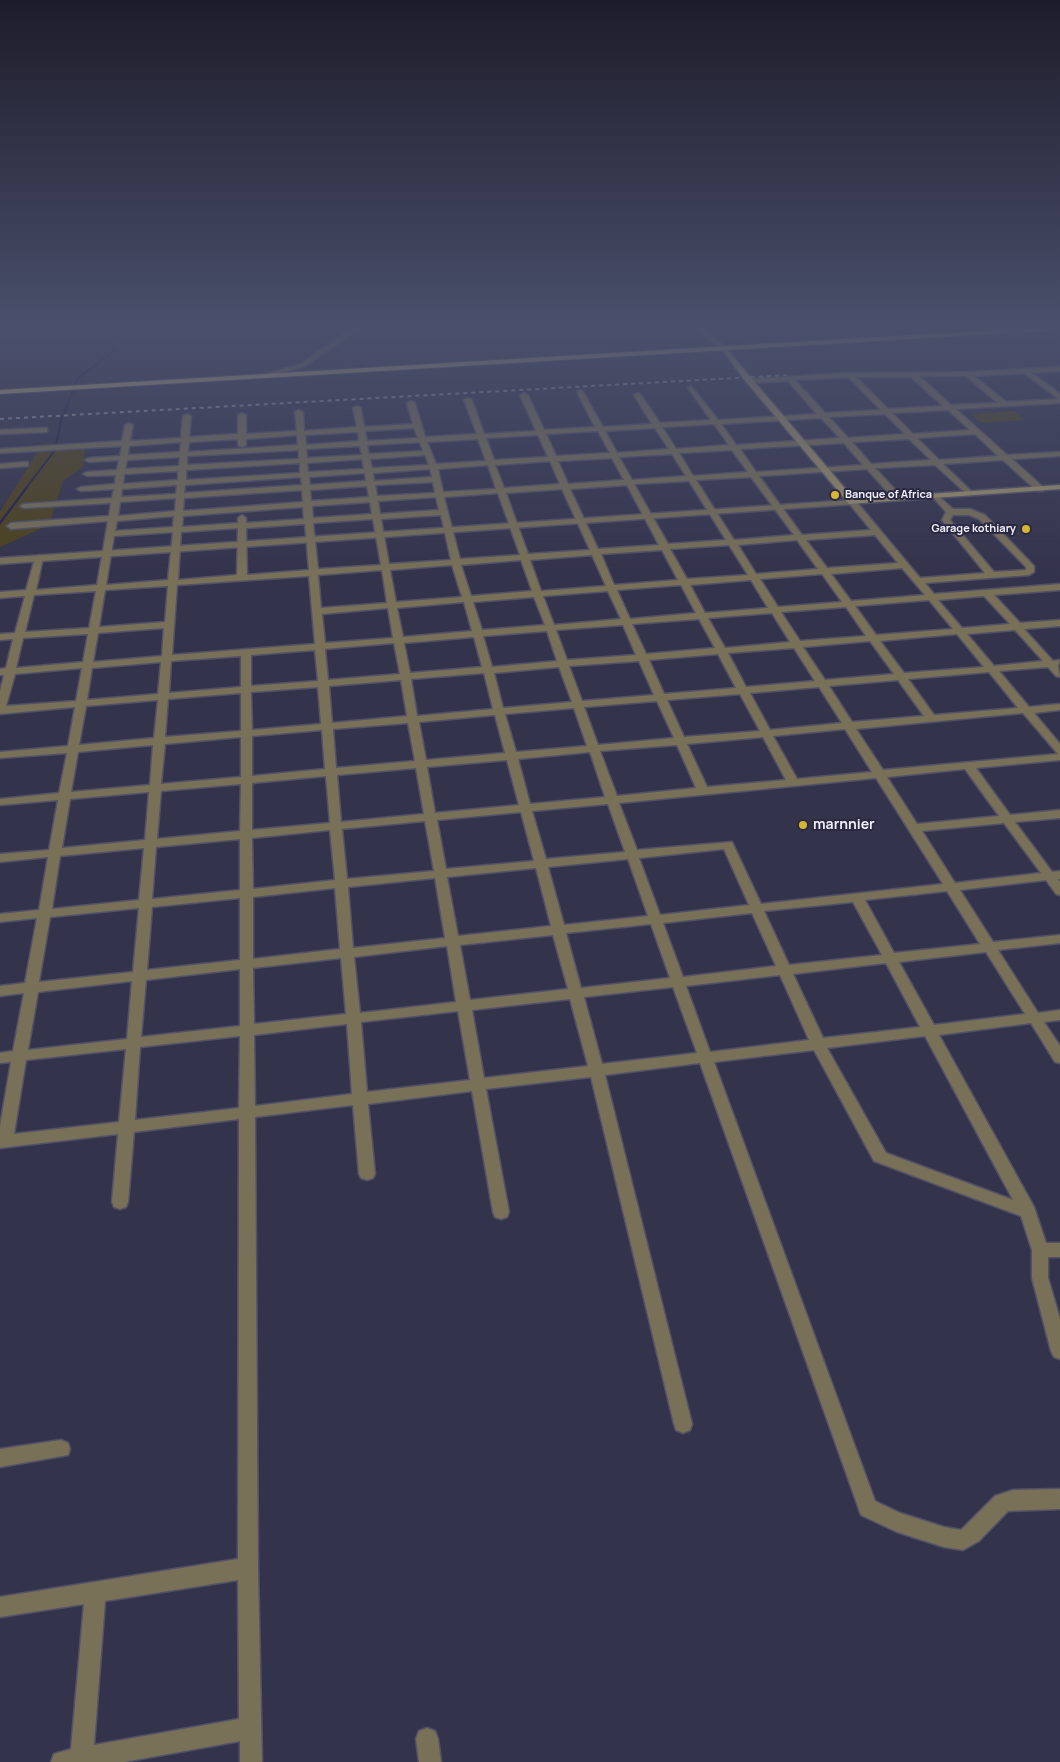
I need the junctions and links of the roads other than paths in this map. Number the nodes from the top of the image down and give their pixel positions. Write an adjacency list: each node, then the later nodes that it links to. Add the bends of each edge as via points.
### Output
1 (357, 408): 25 (street)
2 (412, 408): 22 (street)
3 (471, 408): 30 (street)
4 (530, 408): 27 (street)
5 (589, 408): 23 (street)
6 (646, 408): 21 (street)
7 (705, 408): 19 (street)
8 (771, 408): 18 (main road)
9 (817, 408): 16 (street)
10 (883, 408): 13 (street)
11 (944, 408): 13 (street)
12 (949, 408): 28 (street)
13 (886, 411): 16 (street); 31 (street)
14 (299, 412): 29 (street)
15 (242, 415): 32 (street)
16 (823, 415): 18 (street); 35 (street)
17 (187, 416): 34 (street)
18 (780, 418): 19 (street); 37 (main road)
19 (715, 422): 21 (street); 40 (street)
20 (129, 425): 38 (street)
21 (657, 425): 23 (street); 43 (street)
22 (417, 426): 25 (street); 33 (street)
23 (600, 429): 27 (street); 47 (street)
24 (44, 430): 26 (street)
25 (361, 430): 29 (street); 36 (street)
26 (0, 432)
27 (541, 432): 30 (street); 50 (street)
28 (976, 432): 31 (street); 51 (street)
29 (301, 433): 32 (street); 39 (street)
30 (481, 436): 33 (street); 55 (street)
31 (911, 436): 35 (street); 54 (street)
32 (242, 437): 34 (street); 42 (street)
33 (424, 439): 36 (street); 44 (street)
34 (185, 440): 38 (street); 45 (street)
35 (846, 440): 37 (street); 59 (street)
36 (363, 443): 39 (street); 48 (street)
37 (801, 443): 40 (street); 61 (main road)
38 (126, 444): 41 (street); 49 (street)
39 (302, 447): 42 (street); 53 (street)
40 (734, 447): 43 (street); 66 (street)
41 (0, 451)
42 (242, 451): 45 (street); 57 (street)
43 (674, 451): 47 (street); 68 (street)
44 (427, 453): 48 (street); 64 (street)
45 (184, 454): 49 (street); 60 (street)
46 (1060, 454): 51 (street)
47 (615, 455): 50 (street); 71 (street)
48 (366, 457): 53 (street); 62 (street)
49 (124, 458): 52 (street); 63 (street)
50 (553, 458): 55 (street); 74 (street)
51 (1005, 458): 54 (street); 78 (street)
52 (89, 460)
53 (304, 461): 57 (street); 67 (street)
54 (937, 462): 59 (street); 81 (street)
55 (491, 463): 64 (street); 79 (street)
56 (25, 464): 58 (street)
57 (242, 464): 60 (street); 69 (street)
58 (0, 466)
59 (870, 467): 61 (street); 85 (street)
60 (183, 468): 63 (street); 70 (street)
61 (824, 469): 66 (street); 88 (main road)
62 (368, 471): 64 (street); 67 (street); 72 (street)
63 (121, 472): 65 (street); 73 (street)
64 (434, 473): 72 (street); 82 (street)
65 (87, 474)
66 (753, 474): 68 (street); 91 (street)
67 (305, 475): 69 (street); 76 (street)
68 (692, 478): 71 (street); 93 (street)
69 (242, 479): 70 (street); 80 (street)
70 (181, 483): 73 (street); 83 (street)
71 (630, 483): 74 (street); 98 (street)
72 (370, 484): 76 (street); 86 (street)
73 (119, 487): 77 (street); 87 (street)
74 (566, 487): 79 (street); 100 (street)
75 (1060, 487): 78 (main road)
76 (306, 488): 80 (street); 89 (street)
77 (81, 489)
78 (1040, 489): 81 (main road)
79 (502, 491): 82 (street); 102 (street)
80 (242, 492): 83 (street); 92 (street)
81 (968, 494): 84 (main road)
82 (440, 495): 86 (street); 94 (street)
83 (180, 496): 87 (street); 96 (street)
84 (936, 496): 85 (main road); 95 (street)
85 (898, 498): 88 (main road)
86 (374, 499): 89 (street); 97 (street)
87 (116, 500): 90 (street); 99 (street)
88 (852, 502): 91 (street); 107 (street)
89 (308, 504): 92 (street); 101 (street)
90 (24, 506)
91 (777, 507): 93 (street); 110 (street)
92 (242, 508): 96 (street); 104 (street)
93 (712, 511): 98 (street); 112 (street)
94 (445, 512): 97 (street); 106 (street)
95 (951, 512): 126 (street, via 946,515 946,520); 126 (street, via 970,512 982,517 1030,566 1028,572)
96 (179, 513): 99 (street); 105 (street)
97 (376, 516): 101 (street); 109 (street)
98 (649, 516): 100 (street); 114 (street)
99 (113, 519): 103 (street); 108 (street)
100 (581, 520): 102 (street); 116 (street)
101 (309, 521): 104 (street); 111 (street)
102 (514, 525): 106 (street); 118 (street)
103 (11, 526)
104 (242, 526): 105 (street); 113 (street)
105 (177, 530): 108 (street); 115 (street)
106 (450, 530): 109 (street); 121 (street)
107 (877, 532): 110 (street); 122 (street)
108 (110, 534): 117 (street)
109 (380, 534): 111 (street); 123 (street)
110 (800, 538): 112 (street); 124 (street)
111 (311, 539): 113 (street); 125 (street)
112 (732, 541): 114 (street); 127 (street)
113 (242, 544): 115 (street); 128 (street)
114 (665, 547): 116 (street); 131 (street)
115 (176, 549): 117 (street); 130 (street)
116 (595, 552): 118 (street); 134 (street)
117 (107, 554): 119 (street); 133 (street)
118 (525, 557): 121 (street); 137 (street)
119 (39, 558): 120 (street); 136 (street)
120 (0, 561)
121 (456, 562): 123 (street); 140 (street)
122 (905, 565): 124 (street); 129 (street)
123 (386, 568): 125 (street); 142 (street)
124 (825, 571): 127 (street); 141 (street)
125 (314, 573): 128 (street); 144 (street)
126 (992, 575): 129 (street)
127 (754, 577): 131 (street); 143 (street)
128 (242, 578): 130 (street)
129 (918, 581): 139 (street)
130 (173, 583): 133 (street); 148 (street)
131 (685, 583): 134 (street); 145 (street)
132 (1060, 587): 135 (street)
133 (101, 588): 136 (street); 151 (street)
134 (612, 589): 137 (street); 146 (street)
135 (986, 592): 139 (street); 150 (street)
136 (30, 593): 138 (street); 154 (street)
137 (538, 594): 140 (street); 149 (street)
138 (0, 595)
139 (932, 598): 141 (street); 152 (street)
140 (468, 599): 142 (street); 153 (street)
141 (848, 604): 143 (street); 156 (street)
142 (393, 605): 144 (street); 157 (street)
143 (775, 610): 145 (street); 158 (street)
144 (318, 611): 159 (street)
145 (702, 616): 146 (street); 160 (street)
146 (627, 622): 149 (street); 162 (street)
147 (1060, 623): 150 (street)
148 (169, 625): 151 (street); 163 (street)
149 (550, 627): 153 (street); 164 (street)
150 (1017, 627): 152 (street); 165 (street)
151 (94, 630): 154 (street); 166 (street)
152 (960, 632): 156 (street); 168 (street)
153 (478, 634): 157 (street); 167 (street)
154 (20, 636): 155 (street); 169 (street)
155 (0, 638)
156 (873, 638): 158 (street); 172 (street)
157 (398, 640): 159 (street); 171 (street)
158 (797, 645): 160 (street); 174 (street)
159 (320, 646): 161 (street); 173 (street)
160 (722, 651): 162 (street); 176 (street)
161 (246, 652): 163 (street); 175 (street)
162 (643, 658): 164 (street); 178 (street)
163 (166, 659): 166 (street); 177 (street)
164 (564, 664): 167 (street); 180 (street)
165 (1055, 664): 168 (street); 170 (street)
166 (88, 665): 169 (street); 179 (street)
167 (488, 670): 171 (street); 184 (street)
168 (992, 670): 172 (street); 183 (street)
169 (5, 672): 182 (street)
170 (1060, 674)
171 (405, 677): 173 (street); 186 (street)
172 (902, 677): 174 (street); 185 (street)
173 (324, 684): 175 (street); 188 (street)
174 (822, 684): 176 (street); 187 (street)
175 (246, 690): 177 (street); 190 (street)
176 (743, 691): 178 (street); 189 (street)
177 (163, 697): 179 (street); 191 (street)
178 (660, 697): 180 (street); 192 (street)
179 (81, 704): 182 (street); 193 (street)
180 (578, 705): 184 (street); 194 (street)
181 (1060, 707): 183 (street)
182 (0, 710)
183 (1026, 710): 185 (street); 195 (street)
184 (500, 713): 186 (street); 197 (street)
185 (931, 718): 187 (street)
186 (413, 719): 188 (street); 199 (street)
187 (849, 726): 189 (street); 202 (street)
188 (328, 727): 190 (street); 201 (street)
189 (766, 733): 192 (street); 204 (street)
190 (246, 734): 191 (street); 203 (street)
191 (159, 741): 193 (street); 205 (street)
192 (680, 741): 194 (street); 206 (street)
193 (73, 748): 196 (street); 207 (street)
194 (594, 749): 197 (street); 208 (street)
195 (1060, 751)
196 (0, 755)
197 (512, 756): 199 (street); 210 (street)
198 (1060, 757): 200 (street)
199 (421, 764): 201 (street); 212 (street)
200 (968, 766): 202 (street); 213 (street)
201 (332, 772): 203 (street); 214 (street)
202 (880, 774): 204 (street); 215 (street)
203 (247, 780): 205 (street); 216 (street)
204 (793, 782): 206 (street)
205 (155, 788): 207 (street); 217 (street)
206 (703, 791): 208 (street)
207 (65, 796): 209 (street); 218 (street)
208 (612, 800): 210 (street); 219 (street)
209 (0, 802)
210 (525, 807): 212 (street); 221 (street)
211 (1060, 814): 213 (street)
212 (430, 817): 214 (street); 222 (street)
213 (1007, 819): 215 (street); 223 (street)
214 (336, 826): 216 (street); 224 (street)
215 (914, 828): 225 (street)
216 (247, 834): 217 (street); 227 (street)
217 (150, 843): 218 (street); 229 (street)
218 (55, 852): 220 (street); 231 (street)
219 (632, 855): 221 (street); 230 (street, via 728,845); 233 (street)
220 (0, 858)
221 (540, 863): 222 (street); 234 (street)
222 (441, 874): 224 (street); 236 (street)
223 (1054, 875): 225 (street); 226 (street)
224 (342, 884): 227 (street); 238 (street)
225 (951, 886): 228 (street); 237 (street)
226 (1060, 891)
227 (247, 893): 229 (street); 240 (street)
228 (857, 897): 230 (street); 239 (street)
229 (146, 903): 231 (street); 242 (street)
230 (757, 908): 233 (street); 241 (street)
231 (44, 914): 232 (street); 244 (street)
232 (0, 918)
233 (655, 918): 234 (street); 243 (street)
234 (558, 929): 236 (street); 246 (street)
235 (1060, 939): 237 (street)
236 (453, 940): 238 (street); 247 (street)
237 (989, 947): 239 (street); 250 (street)
238 (348, 952): 240 (street); 249 (street)
239 (891, 958): 241 (street); 252 (street)
240 (248, 962): 242 (street); 251 (street)
241 (785, 970): 243 (street); 254 (street)
242 (139, 974): 244 (street); 253 (street)
243 (678, 982): 246 (street); 256 (street)
244 (32, 986): 245 (street); 255 (street)
245 (0, 991)
246 (575, 994): 247 (street); 259 (street)
247 (464, 1006): 249 (street); 260 (street)
248 (1060, 1015): 250 (street)
249 (354, 1018): 251 (street); 261 (street)
250 (1035, 1018): 252 (street); 258 (street)
251 (248, 1030): 253 (street); 262 (street)
252 (930, 1030): 254 (street); 268 (street)
253 (133, 1043): 255 (street); 263 (street)
254 (818, 1044): 256 (street); 268 (street, via 880,1157)
255 (20, 1056): 257 (street); 264 (street)
256 (705, 1057): 259 (street); 275 (street, via 868,1508 897,1522 963,1540 1002,1503)
257 (0, 1058)
258 (1060, 1058)
259 (597, 1071): 260 (street); 272 (street)
260 (478, 1085): 261 (street); 267 (street)
261 (361, 1098): 262 (street); 265 (street)
262 (248, 1112): 263 (street); 276 (street)
263 (126, 1127): 264 (street); 266 (street)
264 (2, 1141)
265 (368, 1174)
266 (120, 1202)
267 (501, 1212)
268 (1028, 1212): 269 (street)
269 (1040, 1250): 270 (street); 271 (street, via 1040,1278)
270 (1060, 1250)
271 (1060, 1351)
272 (683, 1424)
273 (61, 1449): 274 (street)
274 (0, 1458)
275 (1060, 1499)
276 (248, 1568): 277 (street); 279 (street)
277 (95, 1592): 278 (street); 281 (street)
278 (0, 1607)
279 (251, 1728): 281 (street); 282 (street)
280 (427, 1738): 283 (street)
281 (75, 1761)
282 (251, 1762)
283 (430, 1762)

